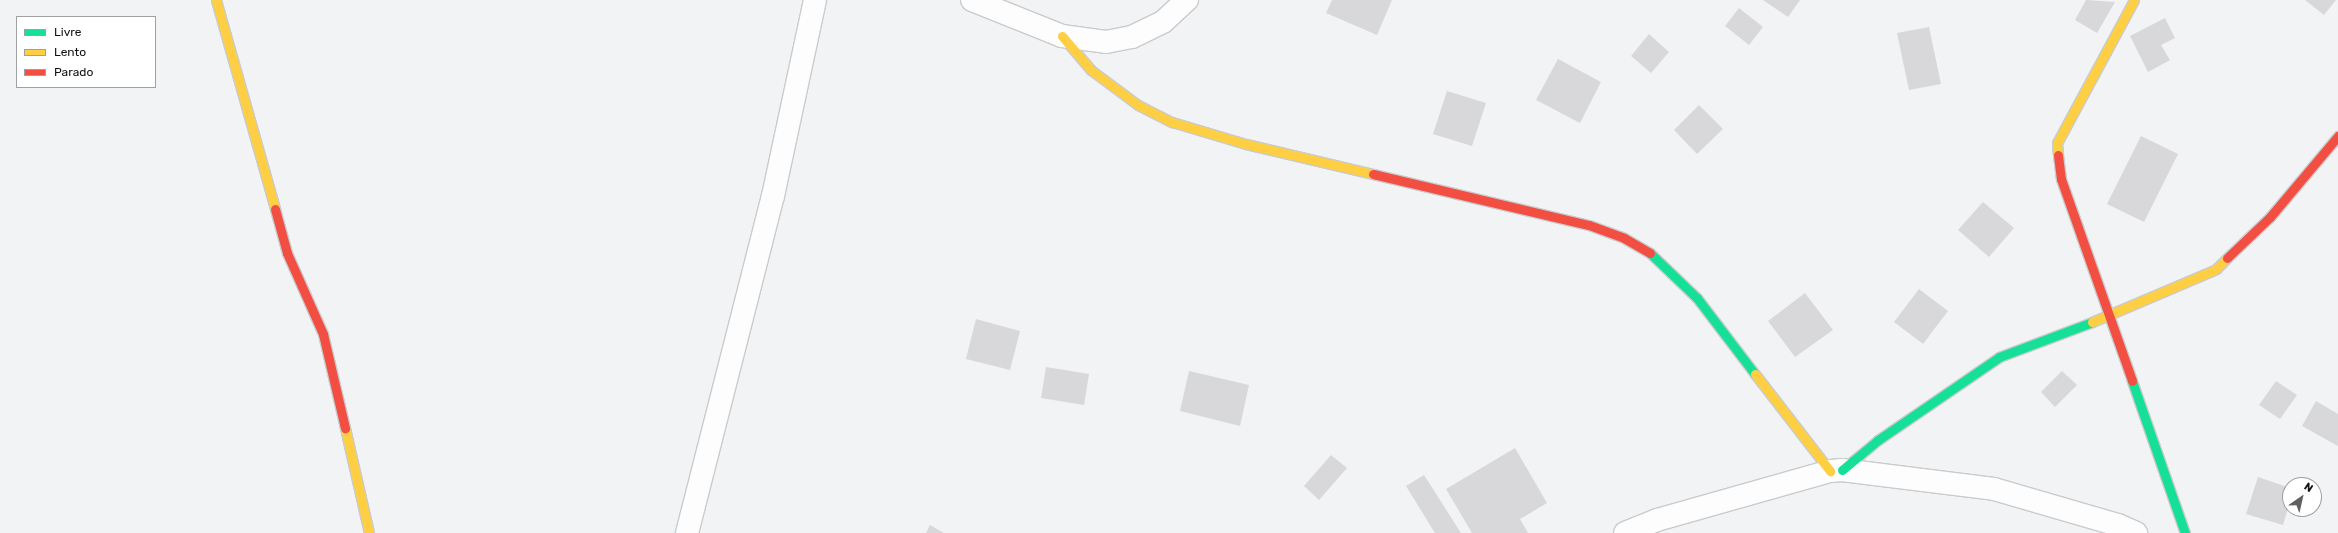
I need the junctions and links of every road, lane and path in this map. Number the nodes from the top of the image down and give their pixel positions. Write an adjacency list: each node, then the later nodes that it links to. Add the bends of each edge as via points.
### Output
1 (216, 0): 10 (street, via 287,253 323,334)
2 (815, 0): 11 (street, via 773,196)
3 (972, 0): 6 (street)
4 (1187, 0): 6 (street, via 1163,22 1132,37 1106,42)
5 (2134, 0): 8 (street, via 2057,143 2061,179)
6 (1062, 36): 9 (street, via 1091,70 1138,105 1172,122 1246,144 1589,225 1636,245 1654,256 1697,298)
7 (2338, 136): 8 (street, via 2270,217 2216,269)
8 (2109, 316): 9 (street, via 1999,357); 14 (street)
9 (1836, 470): 12 (street, via 1657,520); 13 (street, via 1994,489 2118,525)
10 (369, 533)
11 (687, 533)
12 (1625, 533)
13 (2136, 533)
14 (2185, 533)

